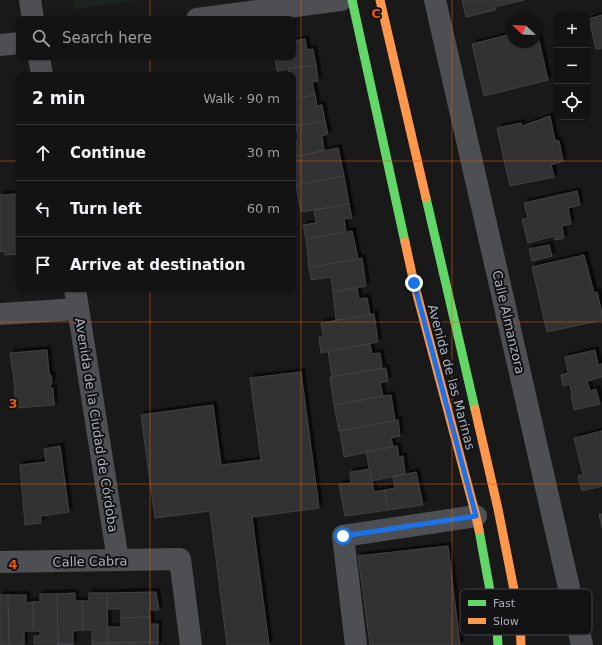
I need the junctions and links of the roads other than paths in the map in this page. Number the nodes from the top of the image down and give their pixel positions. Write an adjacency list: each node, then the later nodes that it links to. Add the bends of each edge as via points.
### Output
1 (30, 0): 6 (street)
2 (341, 0): 7 (street)
3 (352, 0): 14 (street, Avenida de las Marinas, via 414,283)
4 (380, 0): 18 (street, Avenida de las Marinas, via 498,509)
5 (435, 0): 19 (street, Calle Almanzora)
6 (33, 16)
7 (220, 16)
8 (16, 43): 9 (street)
9 (0, 45)
10 (40, 60): 11 (street)
11 (42, 72)
12 (77, 299): 13 (street); 15 (street, Avenida de la Ciudad de Córdoba)
13 (0, 314)
14 (476, 516): 17 (street, Avenida de las Marinas); 24 (street, via 343,536)
15 (118, 560): 16 (street, Calle Cabra); 23 (street, Calle Cabra, via 180,559)
16 (0, 562)
17 (490, 589)
18 (514, 589)
19 (569, 589)
20 (497, 635): 25 (street, Avenida de las Marinas)
21 (521, 635): 26 (street, Avenida de las Marinas)
22 (580, 635): 27 (street, Calle Almanzora)
23 (191, 645)
24 (356, 645)
25 (498, 645)
26 (521, 645)
27 (582, 645)

